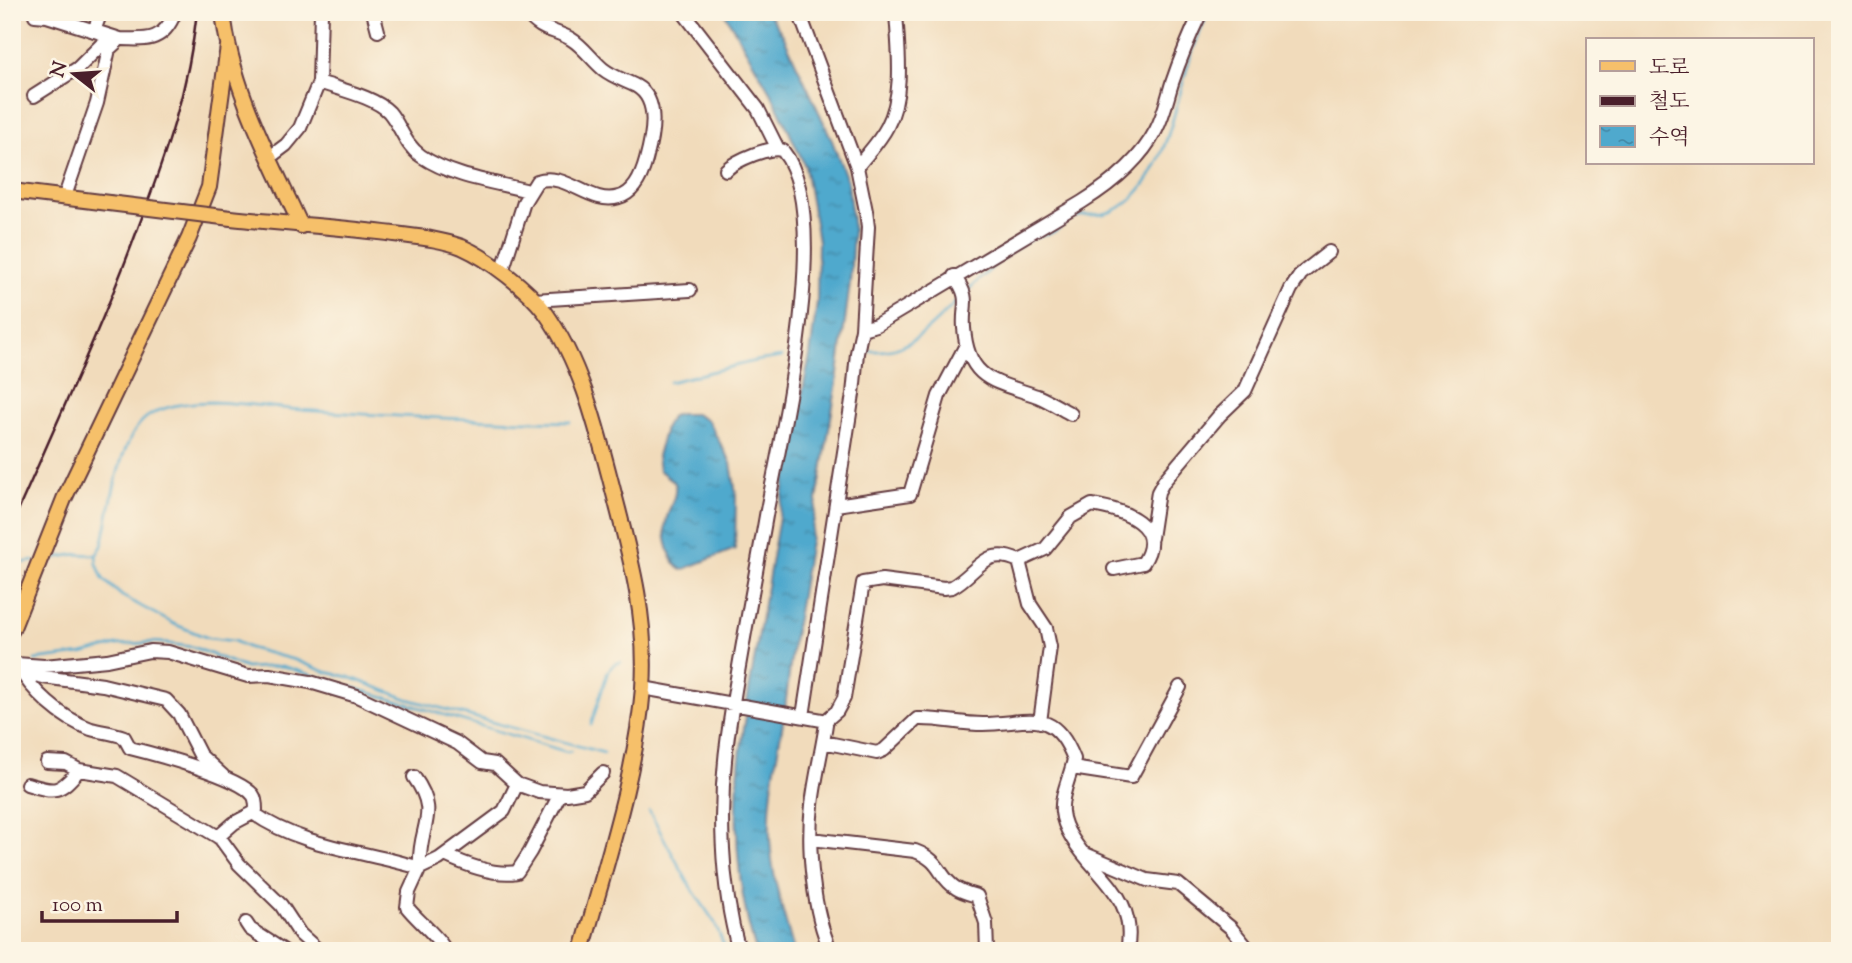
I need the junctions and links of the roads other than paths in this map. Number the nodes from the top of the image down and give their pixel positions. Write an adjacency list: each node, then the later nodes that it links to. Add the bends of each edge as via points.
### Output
1 (101, 12): 12 (street)
2 (176, 12): 14 (street, via 157,36)
3 (223, 12): 15 (main road)
4 (321, 12): 17 (street)
5 (373, 12): 13 (street)
6 (526, 12): 24 (street, via 542,28 571,39 613,76 645,93 652,130 642,176 621,197 599,196 554,178 537,181)
7 (683, 12): 19 (street, via 758,109)
8 (799, 12): 21 (street)
9 (896, 12): 21 (street, via 894,110 887,128)
10 (1201, 12): 29 (street, via 1155,133 1127,168 1092,196)
11 (34, 15): 12 (street)
12 (94, 31): 14 (street)
13 (378, 31)
14 (120, 39): 16 (street)
15 (228, 46): 20 (main road); 39 (main road, via 209,187 190,239 64,499)
16 (109, 49): 18 (street, via 101,45 78,68); 25 (street, via 97,103)
17 (319, 82): 20 (street, via 300,128); 24 (street, via 378,103 408,146 429,162)
18 (34, 96)
19 (777, 147): 22 (street, via 733,163); 43 (street, via 794,166 801,193 805,263 798,341)
20 (270, 157): 26 (main road)
21 (857, 167): 32 (street, via 868,227)
22 (726, 170)
23 (12, 191): 25 (main road)
24 (529, 191): 28 (street)
25 (65, 196): 26 (main road, bridge)
26 (301, 226): 28 (main road, via 375,231 447,243)
27 (1329, 251): 36 (street, via 1301,274 1291,289 1245,391 1164,481)
28 (502, 272): 31 (main road)
29 (954, 276): 32 (street, via 876,325); 33 (street, via 967,303)
30 (690, 290): 31 (street)
31 (534, 300): 42 (main road, via 555,329 589,403 636,577)
32 (862, 329): 35 (street)
33 (966, 345): 34 (street, via 985,377); 35 (street, via 939,396 910,494)
34 (1071, 414)
35 (836, 505): 44 (street)
36 (1151, 538): 37 (street, via 1138,520 1093,505 1072,517 1045,549); 38 (street, via 1143,563)
37 (1019, 561): 45 (street, via 1002,555 989,557 956,585 944,588 882,580 863,583 844,698); 46 (street, via 1027,596 1046,628 1050,647)
38 (1114, 569)
39 (12, 630)
40 (14, 663): 53 (street, via 50,704 82,724 124,737 130,748 180,761); 53 (street, via 34,675 166,700 179,714 200,755); 55 (street, via 84,663 159,652 248,676 310,682 357,695 457,743 482,762 495,764)
41 (1181, 687): 49 (street, via 1131,777)
42 (643, 688): 43 (street); 67 (main road, via 631,769)
43 (736, 704): 44 (street); 68 (street, via 728,737 722,835)
44 (803, 716): 45 (street)
45 (824, 722): 47 (street)
46 (1040, 722): 47 (street, via 917,719 877,753); 49 (street, via 1059,732 1074,759)
47 (823, 742): 59 (street, via 811,810)
48 (47, 762): 50 (street, via 66,763)
49 (1072, 768): 60 (street, via 1061,808 1066,829)
50 (79, 770): 54 (street, via 59,790); 58 (street, via 117,776)
51 (603, 773): 56 (street, via 585,791)
52 (414, 777): 62 (street, via 429,804)
53 (228, 781): 57 (street, via 253,795 257,805)
54 (27, 783)
55 (517, 784): 56 (street); 61 (street, via 504,811)
56 (559, 794): 61 (street, via 517,872 492,871)
57 (253, 813): 58 (street); 62 (street, via 278,829)
58 (218, 836): 65 (street)
59 (811, 839): 69 (street, via 817,910); 70 (street, via 927,855 952,886 977,896 986,923)
60 (1080, 851): 71 (street, via 1120,897 1126,911); 72 (street, via 1147,880 1178,884 1231,928)
61 (445, 855): 62 (street)
62 (420, 867): 66 (street, via 407,907 443,942)
63 (246, 923): 64 (street)
64 (284, 951)
65 (319, 951)
66 (445, 951)
67 (583, 951)
68 (739, 951)
69 (831, 951)
70 (987, 951)
71 (1127, 951)
72 (1250, 951)

